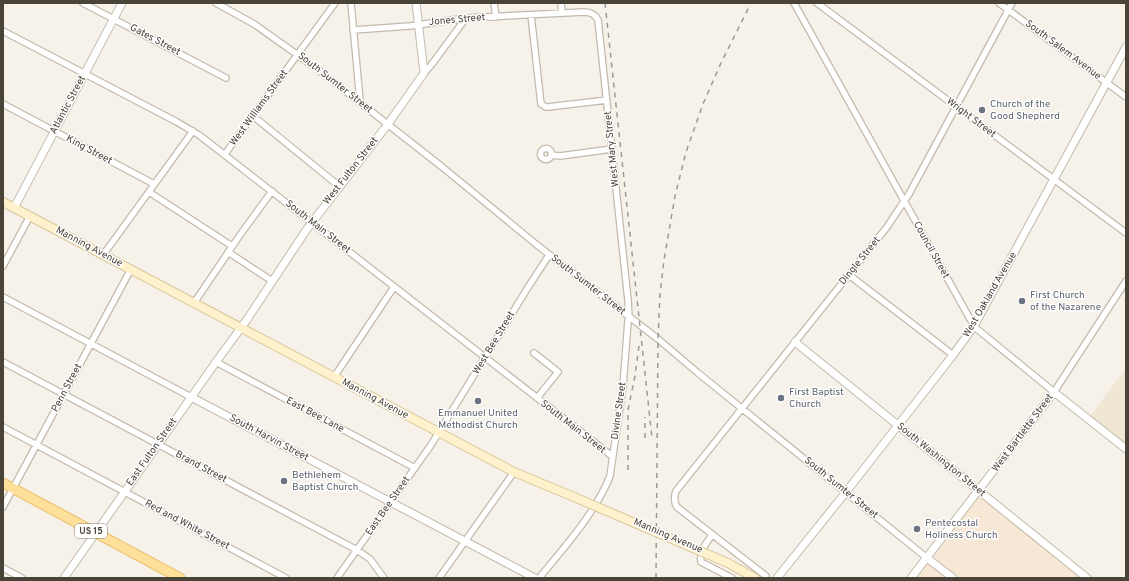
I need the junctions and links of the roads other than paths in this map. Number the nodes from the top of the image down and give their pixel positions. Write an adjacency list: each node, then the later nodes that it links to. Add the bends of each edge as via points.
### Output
1 (83, 3): 18 (street, Gates Street)
2 (122, 3): 18 (street, Atlantic Street)
3 (216, 3): 23 (street, South Sumter Street, via 254,24)
4 (335, 3): 23 (street, West Williams Street)
5 (351, 3): 20 (street)
6 (416, 3): 19 (street)
7 (494, 3): 16 (street)
8 (561, 3): 14 (street)
9 (794, 3): 45 (street, Council Street)
10 (817, 3): 32 (street, Wright Street)
11 (999, 3): 13 (street, South Salem Avenue)
12 (1012, 3): 13 (street, Dingle Street)
13 (1008, 10): 27 (street, South Salem Avenue); 32 (street, Dingle Street)
14 (562, 13): 15 (street, Jones Street); 29 (street, West Mary Street, via 589,12 596,16)
15 (531, 15): 16 (street, Jones Street); 29 (street, via 541,104 548,107)
16 (496, 17): 17 (street, Jones Street)
17 (466, 18): 19 (street, Jones Street); 24 (street)
18 (114, 19): 25 (street, Atlantic Street); 26 (street, Gates Street)
19 (418, 24): 20 (street, Jones Street); 24 (street)
20 (353, 30): 30 (street)
21 (3, 31): 25 (street, South Main Street)
22 (1126, 47): 27 (street, West Oakland Avenue)
23 (298, 54): 30 (street, South Sumter Street); 33 (street, West Williams Street)
24 (424, 73): 34 (street, West Fulton Street)
25 (85, 74): 35 (street, Atlantic Street); 36 (street, South Main Street)
26 (226, 78)
27 (1106, 83): 28 (street, South Salem Avenue); 40 (street, West Oakland Avenue)
28 (1126, 97)
29 (607, 100): 37 (street, West Mary Street)
30 (360, 101): 34 (street, South Sumter Street)
31 (3, 104): 35 (street, King Street)
32 (956, 107): 40 (street, Wright Street); 45 (street, Dingle Street)
33 (253, 116): 38 (street, West Williams Street); 42 (street)
34 (388, 124): 42 (street, West Fulton Street); 54 (street, South Sumter Street)
35 (54, 131): 41 (street, King Street); 47 (street, Atlantic Street)
36 (193, 131): 38 (street, South Main Street); 41 (street)
37 (612, 149): 39 (street); 63 (street, West Mary Street)
38 (225, 154): 43 (street, South Main Street)
39 (551, 155)
40 (1054, 180): 50 (street, Wright Street); 64 (street, West Oakland Avenue)
41 (154, 184): 44 (street)
42 (339, 186): 49 (street, West Fulton Street)
43 (272, 191): 49 (street, South Main Street); 51 (street)
44 (149, 192): 51 (street); 53 (street)
45 (905, 200): 57 (street, Dingle Street); 64 (street, Council Street)
46 (3, 202): 47 (main road, Manning Avenue)
47 (14, 208): 48 (main road, Manning Avenue)
48 (30, 216): 53 (main road, Manning Avenue); 55 (street)
49 (312, 222): 58 (street, West Fulton Street); 60 (street, South Main Street)
50 (1126, 233)
51 (232, 246): 52 (street)
52 (228, 252): 58 (street); 62 (street)
53 (103, 254): 56 (main road, Manning Avenue)
54 (549, 255): 63 (street, South Sumter Street); 70 (street, West Bee Street)
55 (3, 266)
56 (131, 269): 62 (main road, Manning Avenue); 67 (street, Penn Street)
57 (849, 275): 66 (street, Dingle Street); 69 (street)
58 (272, 281): 65 (street, West Fulton Street)
59 (1126, 281): 74 (street, West Bartlette Street)
60 (394, 287): 70 (street, South Main Street); 73 (street)
61 (3, 297): 67 (street, South Harvin Street)
62 (194, 303): 65 (main road, Manning Avenue)
63 (629, 318): 78 (street, South Sumter Street); 85 (street, Divine Street, via 623,386)
64 (974, 326): 69 (street, West Oakland Avenue); 74 (street, Council Street)
65 (241, 328): 72 (street, East Fulton Street); 73 (main road, Manning Avenue)
66 (795, 342): 78 (street, Dingle Street); 79 (street, South Washington Street)
67 (91, 344): 75 (street, Penn Street); 76 (street, South Harvin Street)
68 (534, 353): 77 (street, via 558,372)
69 (953, 355): 79 (street, West Oakland Avenue)
70 (485, 358): 77 (street, South Main Street); 81 (street, West Bee Street)
71 (3, 362): 75 (street, Brand Street)
72 (216, 362): 76 (street, East Fulton Street); 86 (street, East Bee Lane)
73 (334, 377): 81 (main road, Manning Avenue)
74 (1054, 392): 84 (street, Council Street); 90 (street, West Bartlette Street)
75 (63, 394): 82 (street, Brand Street); 83 (street, Penn Street)
76 (191, 397): 82 (street, East Fulton Street); 93 (street, South Harvin Street)
77 (537, 398): 85 (street, South Main Street)
78 (742, 409): 92 (street, South Sumter Street); 96 (street, Dingle Street, via 676,491 674,497 677,507)
79 (898, 425): 90 (street, South Washington Street); 92 (street, West Oakland Avenue)
80 (3, 427): 83 (street, Red and White Street)
81 (439, 433): 86 (street, East Bee Street); 87 (main road, Manning Avenue)
82 (158, 444): 91 (street, East Fulton Street); 98 (street, Brand Street)
83 (36, 445): 89 (street, Penn Street); 91 (street, Red and White Street)
84 (1126, 449)
85 (612, 456): 109 (street, Divine Street, via 610,476 598,499)
86 (415, 468): 93 (street, East Bee Street)
87 (514, 472): 97 (street); 111 (main road, Manning Avenue, bridge, via 728,563)
88 (3, 483): 89 (main road, US 15)
89 (13, 488): 94 (street, Penn Street); 95 (main road, US 15)
90 (979, 491): 99 (street, West Bartlette Street); 116 (street, South Washington Street)
91 (125, 492): 95 (street, East Fulton Street); 104 (street, Red and White Street)
92 (846, 492): 99 (street, South Sumter Street); 113 (street, West Oakland Avenue)
93 (391, 502): 97 (street, South Harvin Street); 98 (street, East Bee Street)
94 (3, 507)
95 (96, 533): 102 (street, East Fulton Street); 103 (main road, US 15)
96 (712, 535): 110 (street, via 700,556 701,562); 112 (street)
97 (465, 541): 107 (street); 108 (street, South Harvin Street)
98 (357, 550): 105 (street, East Bee Street); 106 (street, Brand Street, via 370,559)
99 (927, 558): 114 (street, West Bartlette Street); 115 (street, South Sumter Street)
100 (3, 568): 101 (street)
101 (22, 578)
102 (64, 578)
103 (180, 578)
104 (286, 578)
105 (337, 578)
106 (384, 578)
107 (439, 578)
108 (535, 578)
109 (539, 578)
110 (732, 578)
111 (755, 578)
112 (766, 578)
113 (777, 578)
114 (911, 578)
115 (953, 578)
116 (1087, 578)

